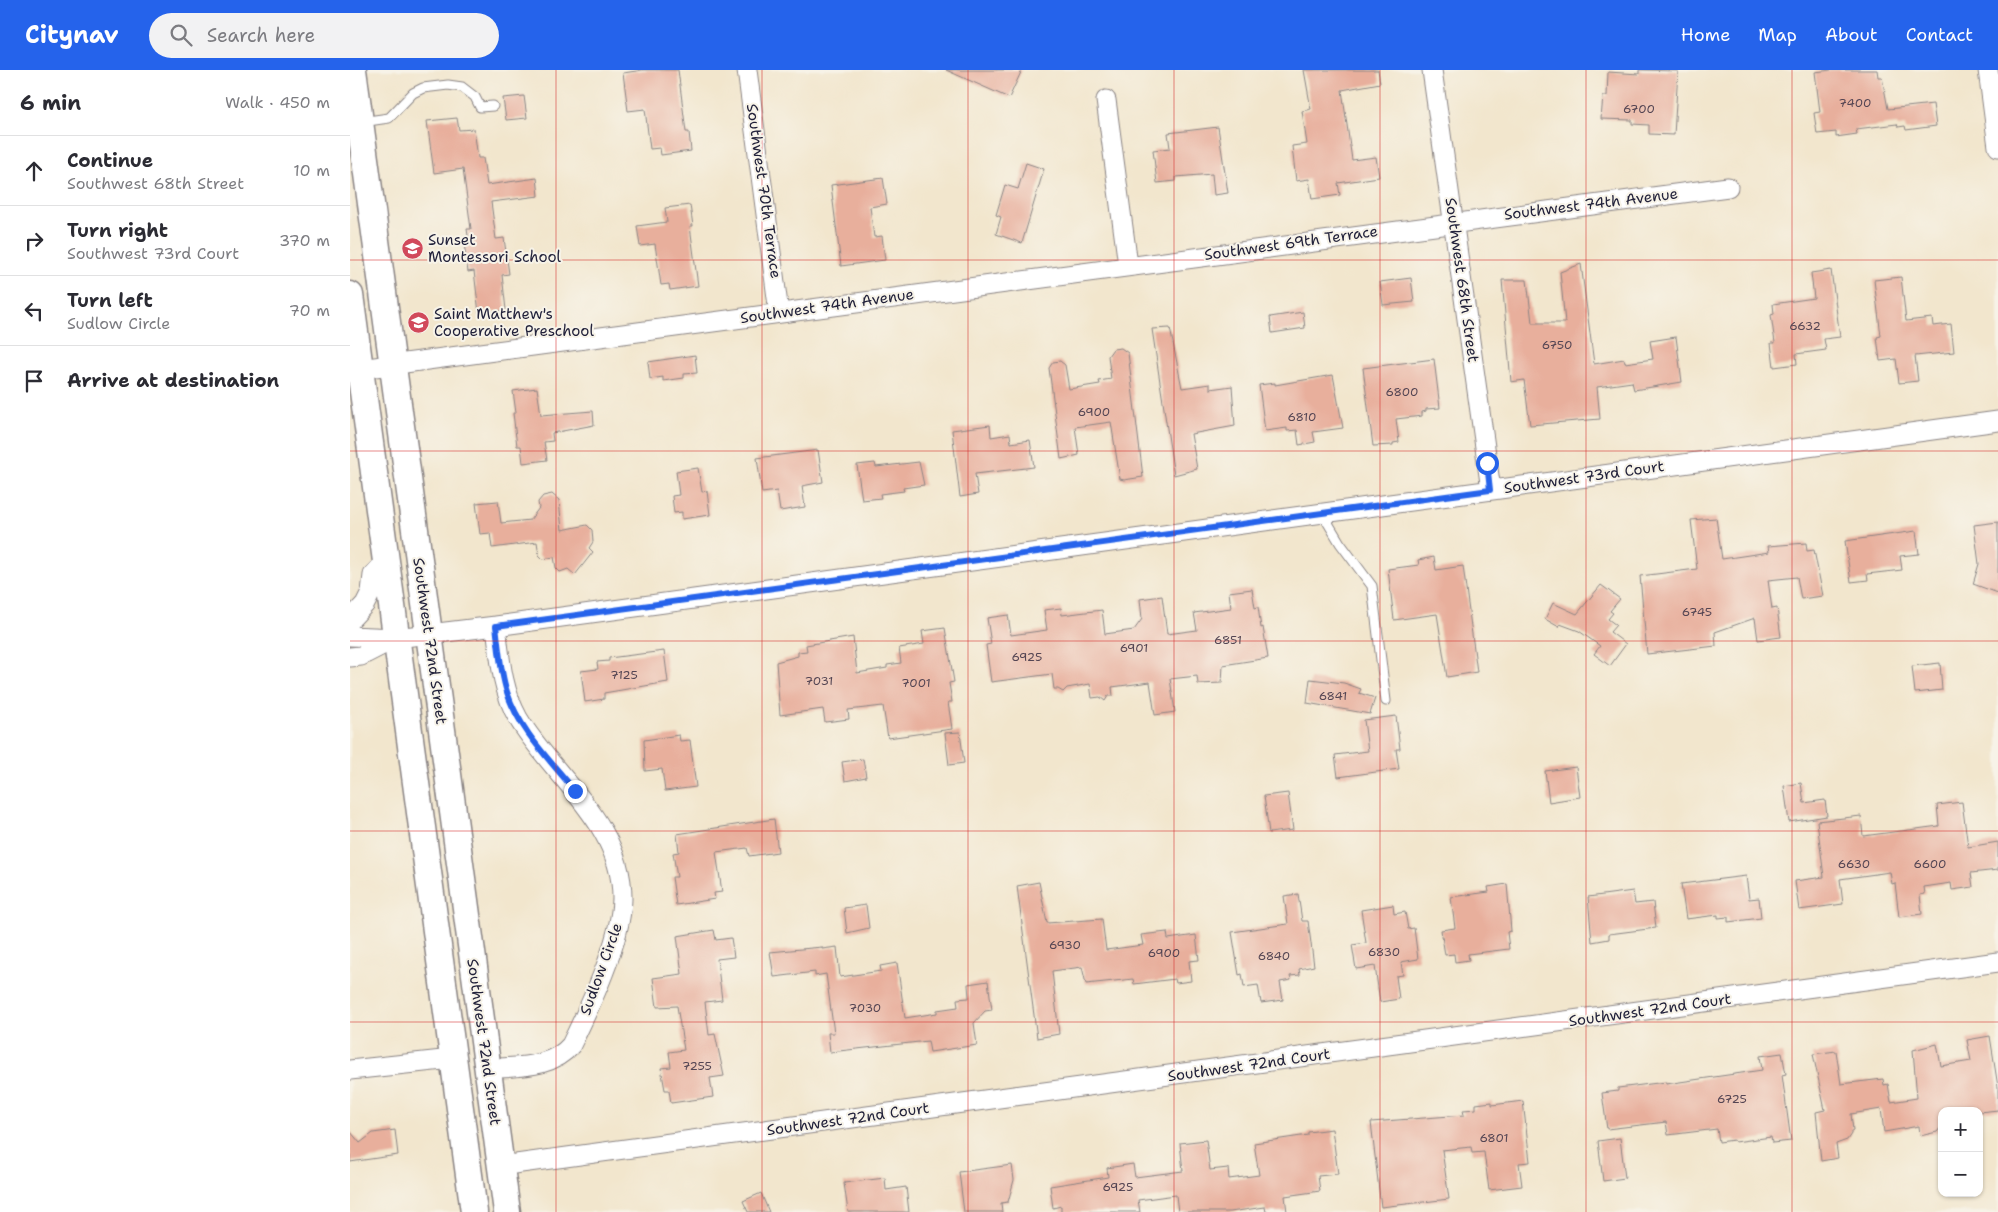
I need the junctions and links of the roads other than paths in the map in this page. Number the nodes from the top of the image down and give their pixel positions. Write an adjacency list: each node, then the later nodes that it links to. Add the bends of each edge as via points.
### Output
1 (353, 70): 7 (main road, Southwest 72nd Street)
2 (747, 70): 13 (street, Southwest 70th Terrace)
3 (1432, 70): 10 (street, Southwest 68th Street)
4 (1988, 70): 8 (street)
5 (1106, 100): 11 (street)
6 (493, 106): 7 (lane, via 480,107 470,91 462,87 423,88 413,93 389,118)
7 (355, 123): 14 (main road, Southwest 72nd Street)
8 (1998, 147)
9 (1728, 186): 10 (street, Southwest 74th Avenue)
10 (1454, 222): 11 (street, Southwest 69th Terrace); 17 (street, Southwest 68th Street)
11 (1128, 266): 13 (street, Southwest 74th Avenue)
12 (350, 295): 15 (main road)
13 (779, 313): 14 (street, Southwest 74th Avenue)
14 (393, 365): 15 (street, Southwest 74th Avenue); 22 (main road, Southwest 72nd Street)
15 (360, 369): 19 (main road)
16 (1998, 421): 17 (street, Southwest 73rd Court)
17 (1490, 490): 18 (street, Southwest 73rd Court)
18 (1322, 513): 21 (street, Southwest 73rd Court); 26 (lane, via 1372,586)
19 (386, 561): 20 (street, via 373,575 371,592 365,604); 24 (main road)
20 (350, 620)
21 (496, 626): 22 (street, Southwest 73rd Court); 30 (street, Sudlow Circle, via 502,673 513,707 612,849 622,898 618,927 606,961 566,1051 551,1061)
22 (429, 635): 24 (street, Southwest 73rd Court); 30 (main road, Southwest 72nd Street)
23 (350, 636): 24 (street)
24 (396, 638): 25 (street, via 361,656); 28 (main road)
25 (350, 657)
26 (1386, 701)
27 (1998, 962): 32 (street, Southwest 72nd Court)
28 (448, 1026): 29 (main road); 30 (main road, via 473,1058)
29 (452, 1059): 31 (street); 33 (main road)
30 (488, 1068): 32 (main road, Southwest 72nd Street)
31 (350, 1070)
32 (500, 1166): 34 (main road, Southwest 72nd Street)
33 (474, 1212)
34 (506, 1212)

